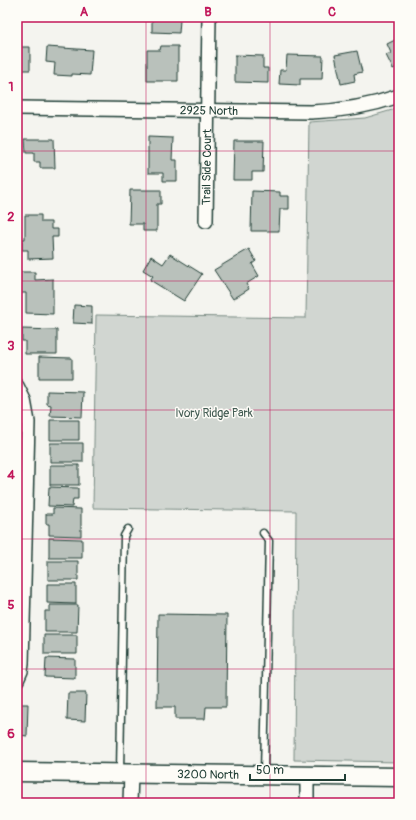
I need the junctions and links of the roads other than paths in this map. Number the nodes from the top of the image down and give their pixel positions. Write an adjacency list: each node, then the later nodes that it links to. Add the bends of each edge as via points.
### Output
1 (209, 17): 4 (street, Trail Side Court)
2 (399, 96): 4 (street, 2925 North, via 376,104 333,111)
3 (17, 108): 4 (street, 2925 North)
4 (207, 111): 5 (street, Trail Side Court)
5 (206, 221)
6 (17, 386): 7 (street, via 26,411)
7 (22, 461): 10 (street, via 22,664)
8 (128, 529): 12 (lane, via 124,536)
9 (264, 533): 13 (lane, via 269,541)
10 (17, 680)
11 (17, 772): 12 (street, 3200 North)
12 (126, 773): 13 (street, 3200 North); 16 (street)
13 (264, 775): 14 (street, 3200 North)
14 (307, 776): 15 (street, 3200 North); 17 (street)
15 (399, 777)
16 (130, 803)
17 (307, 803)

